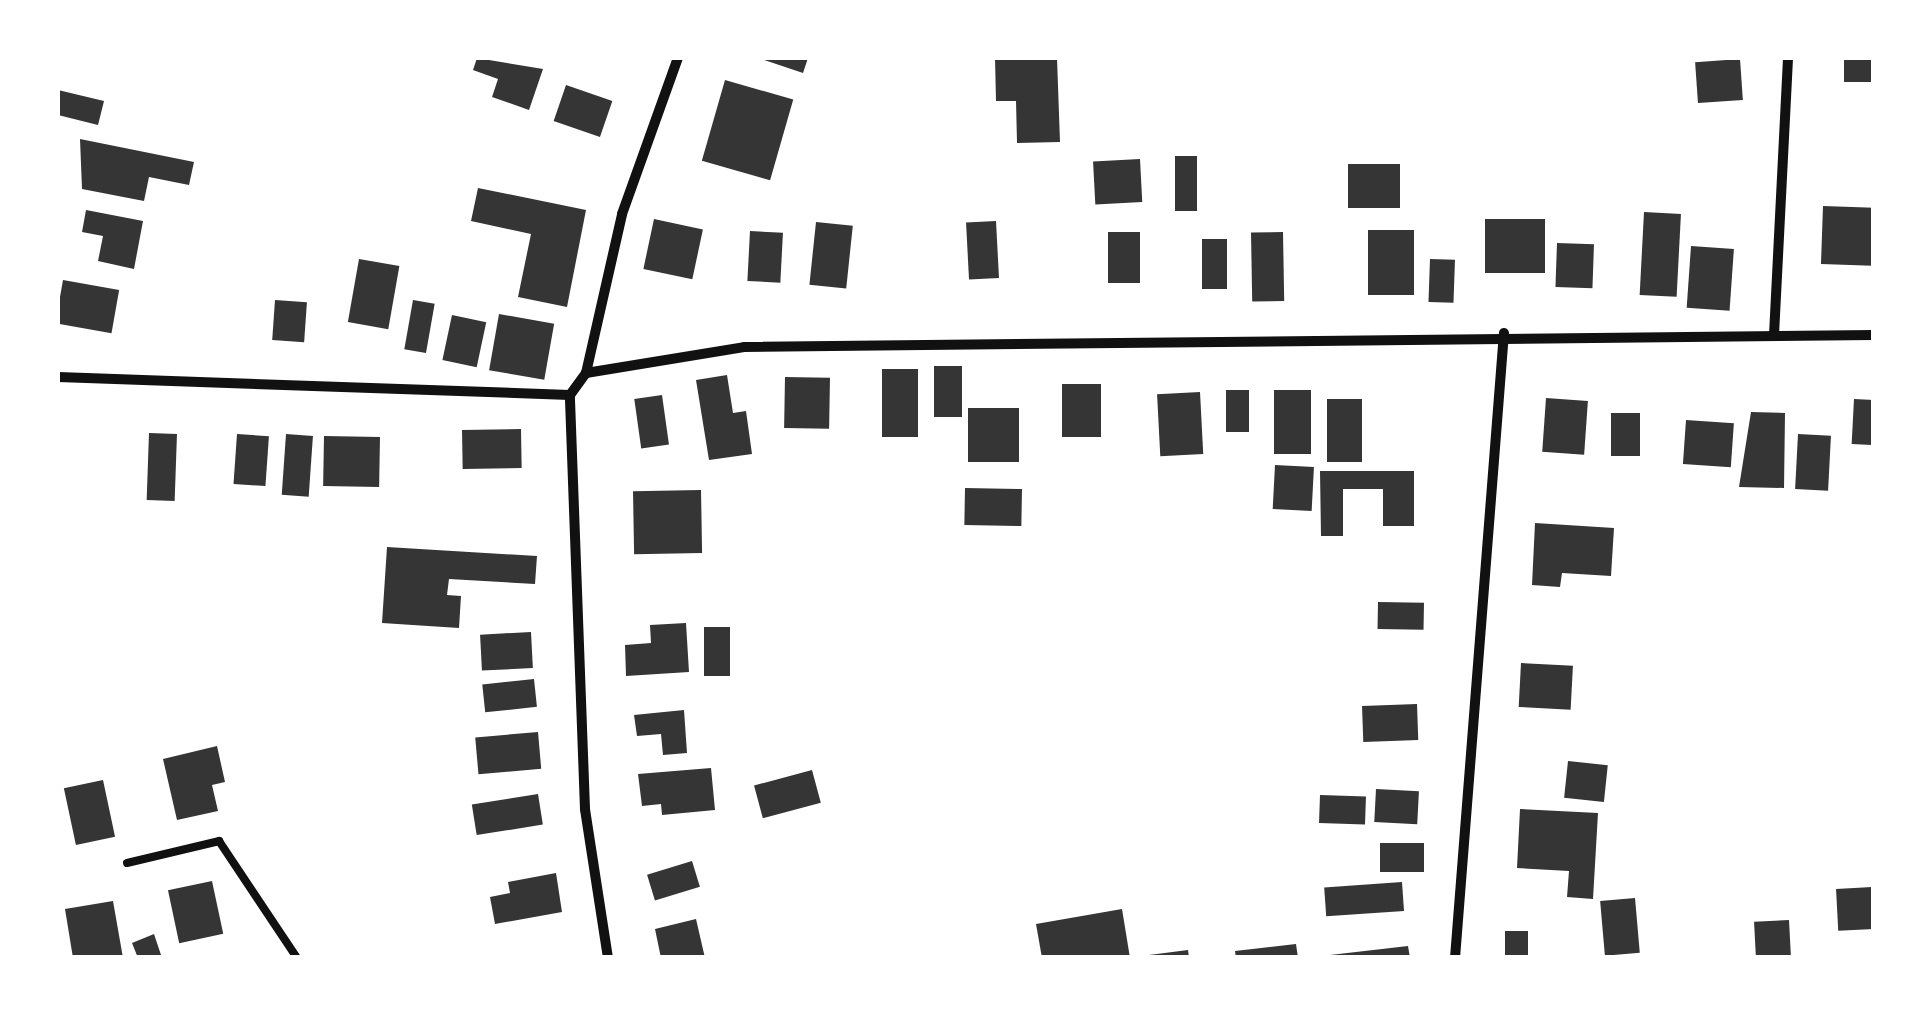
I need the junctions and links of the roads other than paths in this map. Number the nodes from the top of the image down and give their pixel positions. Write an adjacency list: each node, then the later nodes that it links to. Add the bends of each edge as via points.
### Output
1 (678, 58): 6 (street, via 622,214)
2 (1788, 58): 4 (street)
3 (1504, 332): 4 (street); 6 (street, via 744,347); 12 (street)
4 (1774, 334): 5 (street)
5 (1874, 335)
6 (586, 373): 8 (street)
7 (58, 377): 8 (street)
8 (570, 395): 11 (street, via 585,808)
9 (127, 863): 10 (lane, via 219,841)
10 (297, 958)
11 (608, 958)
12 (1455, 958)

